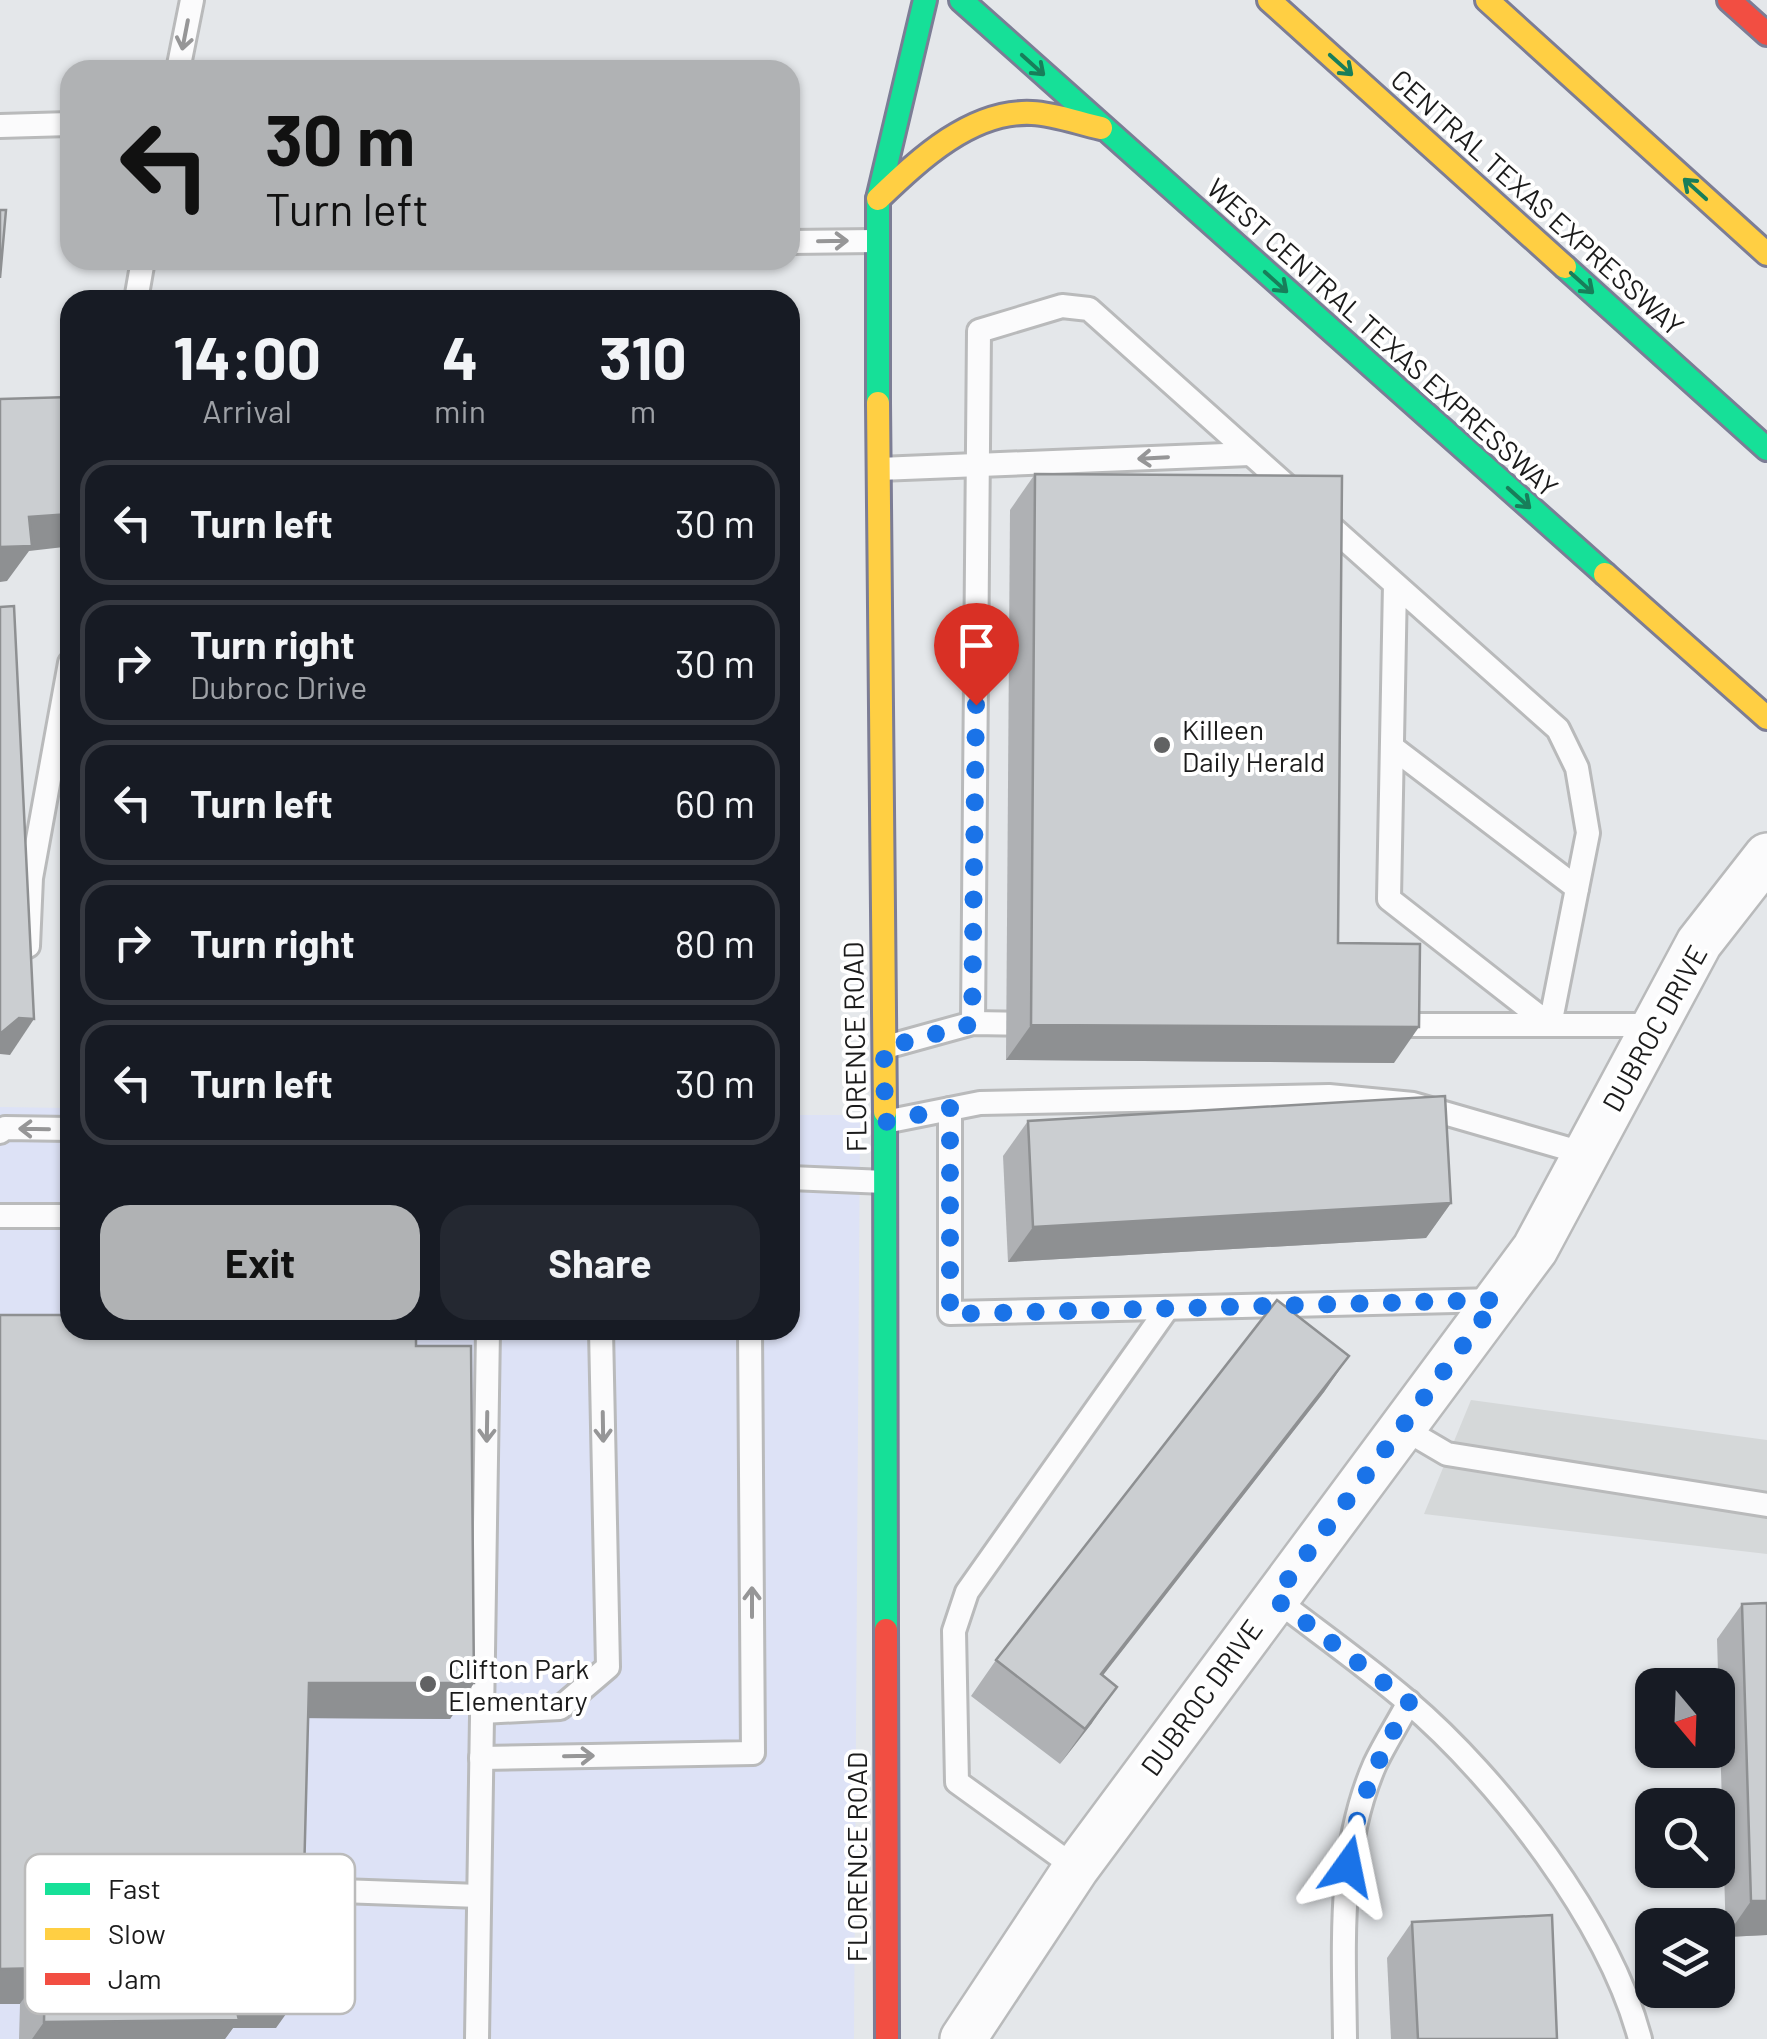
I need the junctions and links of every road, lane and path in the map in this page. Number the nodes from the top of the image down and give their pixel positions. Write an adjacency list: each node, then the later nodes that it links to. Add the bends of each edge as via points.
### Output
1 (192, 0): 8 (lane, one-way to 8)
2 (925, 0): 12 (main road, FLORENCE ROAD)
3 (961, 0): 11 (main road, WEST CENTRAL TEXAS EXPRESSWAY, one-way to 11)
4 (1268, 0): 16 (main road, CENTRAL TEXAS EXPRESSWAY, one-way to 16)
5 (1487, 0): 15 (main road, one-way to 5)
6 (1729, 0): 7 (main road)
7 (1767, 34)
8 (180, 60)
9 (60, 124): 10 (lane)
10 (0, 126)
11 (1103, 128): 12 (main road, via 1025,113 975,125 922,156); 22 (main road, WEST CENTRAL TEXAS EXPRESSWAY, one-way to 22)
12 (878, 199): 13 (main road, FLORENCE ROAD)
13 (877, 241): 14 (lane, one-way to 13); 19 (main road, FLORENCE ROAD)
14 (800, 242)
15 (1767, 254)
16 (1767, 450)
17 (1250, 454): 18 (lane, one-way to 18); 18 (lane, via 1089,309 1062,306 979,331); 20 (lane)
18 (978, 466): 19 (lane); 27 (lane)
19 (879, 468): 32 (main road, FLORENCE ROAD)
20 (1395, 584): 23 (lane); 25 (lane, via 1558,729 1577,768 1588,832)
21 (60, 718): 26 (lane, via 31,878)
22 (1767, 718)
23 (1392, 747): 25 (lane); 30 (lane, via 1389,899)
24 (1767, 856): 31 (street, DUBROC DRIVE, via 1699,942)
25 (1577, 888): 30 (lane)
26 (26, 978)
27 (972, 1024): 28 (lane); 32 (lane)
28 (1052, 1024)
29 (1371, 1025): 30 (lane)
30 (1550, 1026): 31 (lane)
31 (1654, 1026): 37 (street, DUBROC DRIVE)
32 (884, 1048): 34 (main road, FLORENCE ROAD)
33 (950, 1108): 34 (lane); 37 (lane, via 1329,1096 1414,1104); 43 (lane, via 950,1314)
34 (885, 1122): 39 (main road, FLORENCE ROAD)
35 (60, 1130): 36 (lane, one-way to 36)
36 (0, 1132)
37 (1586, 1154): 42 (street, DUBROC DRIVE, via 1535,1249)
38 (800, 1178): 39 (lane)
39 (885, 1182): 57 (main road, FLORENCE ROAD)
40 (0, 1216): 41 (lane)
41 (60, 1216)
42 (1497, 1300): 43 (lane); 47 (street, DUBROC DRIVE)
43 (1167, 1308): 53 (lane, via 967,1592 954,1631 957,1782)
44 (488, 1340): 51 (lane, one-way to 51)
45 (600, 1340): 51 (lane, one-way to 51, via 608,1667 560,1708)
46 (750, 1340): 52 (lane, one-way to 46, via 753,1753)
47 (1402, 1427): 48 (lane, via 1447,1454); 49 (street, DUBROC DRIVE)
48 (1767, 1505)
49 (1274, 1598): 50 (lane); 53 (street, DUBROC DRIVE)
50 (1409, 1702): 59 (lane, via 1375,1765 1352,1837 1344,1895); 60 (lane, via 1526,1828 1605,1946)
51 (482, 1712): 52 (lane)
52 (481, 1758): 55 (lane)
53 (1076, 1868): 58 (street, DUBROC DRIVE)
54 (355, 1892): 55 (lane)
55 (480, 1896): 56 (lane)
56 (477, 2039)
57 (886, 2039)
58 (963, 2039)
59 (1345, 2039)
60 (1640, 2039)

